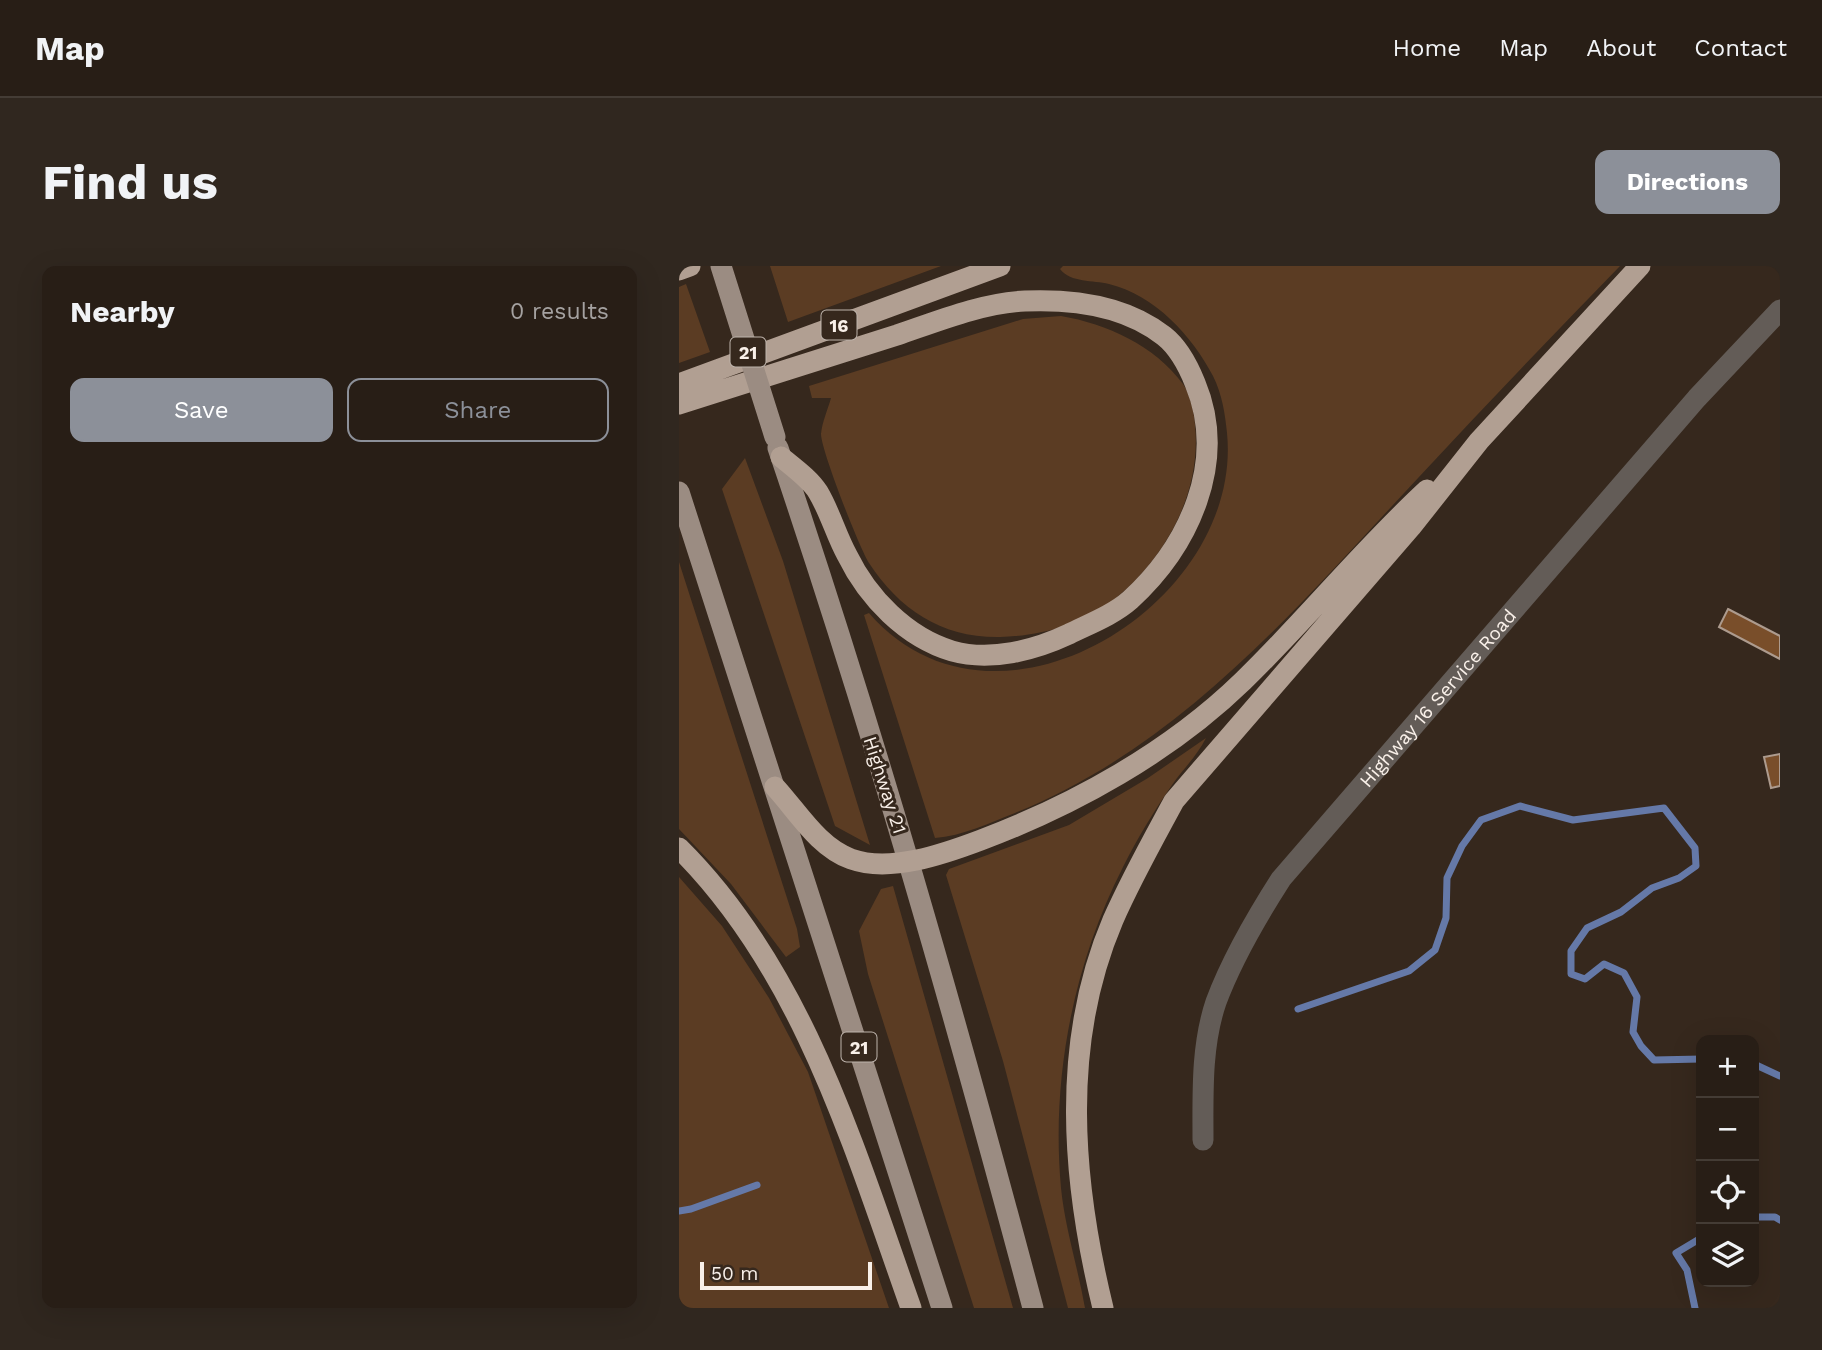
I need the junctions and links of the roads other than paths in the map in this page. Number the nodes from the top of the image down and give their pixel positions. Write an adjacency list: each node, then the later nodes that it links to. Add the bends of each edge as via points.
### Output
1 (690, 266): 5 (highway)
2 (720, 266): 10 (main road, Highway 21 / 21, bridge)
3 (1000, 266): 7 (highway, 16)
4 (1640, 266): 9 (highway)
5 (679, 270)
6 (1780, 310): 15 (street, Highway 16 Service Road, via 1697,398 1281,879 1255,921 1216,1004 1204,1067)
7 (679, 384)
8 (679, 404): 10 (highway, via 969,312 1022,301 1104,308 1139,320 1167,338 1189,369 1205,415 1204,482 1170,556 1128,602 1103,617 1049,643 1005,653 976,655 952,650 899,622 870,593 848,558 817,489)
9 (1479, 441): 14 (highway, via 1397,517 1242,682 1198,719 1144,757 1047,813 958,849); 19 (highway, via 1411,527 1174,802 1113,921 1087,1012 1075,1107 1085,1236)
10 (778, 447): 14 (main road, Highway 21 / 21)
11 (679, 492): 12 (main road, 21)
12 (775, 787): 14 (highway, via 832,850 853,860); 17 (main road, 21)
13 (679, 848): 16 (highway, via 744,927 807,1035)
14 (909, 861): 18 (main road, Highway 21 / 21)
15 (1203, 1140)
16 (911, 1308)
17 (942, 1308)
18 (1033, 1308)
19 (1103, 1308)

